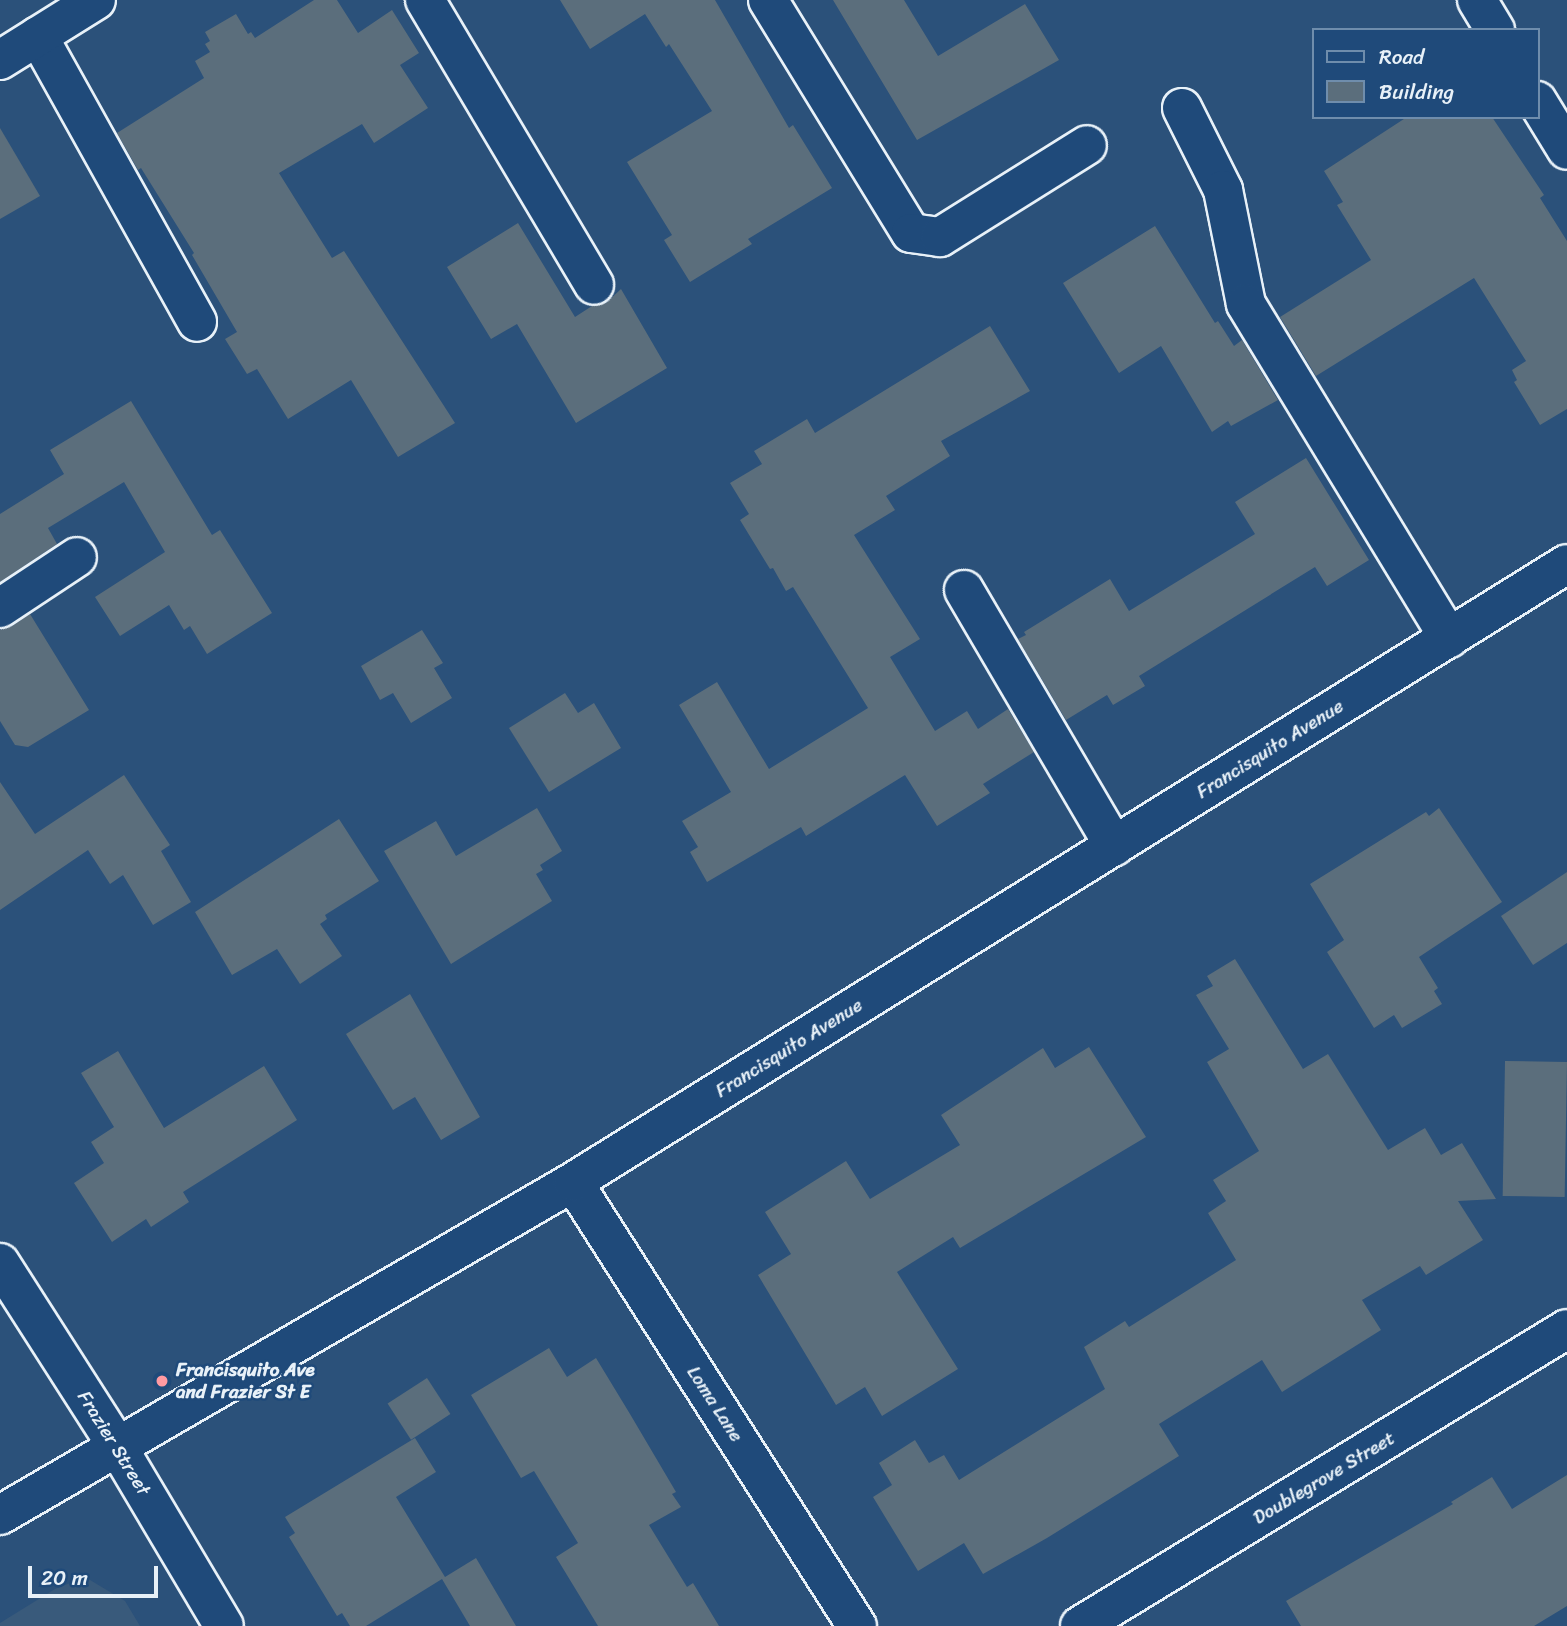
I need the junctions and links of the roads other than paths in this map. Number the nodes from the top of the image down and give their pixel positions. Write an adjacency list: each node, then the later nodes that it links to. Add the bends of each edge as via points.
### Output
1 (96, 0): 6 (street)
2 (425, 0): 12 (street)
3 (768, 0): 10 (street, via 911,233 940,237)
4 (1477, 0): 5 (street)
5 (1494, 28)
6 (38, 37): 7 (street); 13 (street)
7 (0, 60)
8 (1539, 104): 11 (street)
9 (1182, 108): 18 (street, via 1223,190 1246,304)
10 (1087, 145)
11 (1567, 150)
12 (593, 285)
13 (197, 322)
14 (77, 556): 17 (street)
15 (1567, 564): 18 (street, Francisquito Avenue)
16 (964, 590): 19 (street)
17 (0, 608)
18 (1449, 638): 19 (street, Francisquito Avenue)
19 (1114, 846): 20 (street, Francisquito Avenue)
20 (573, 1182): 23 (street, Francisquito Avenue); 26 (street, Loma Lane)
21 (0, 1263): 23 (street, Frazier Street)
22 (1567, 1329): 27 (street, Doublegrove Street)
23 (117, 1446): 24 (street, Francisquito Avenue); 25 (street, Frazier Street)
24 (0, 1515)
25 (224, 1626)
26 (857, 1626)
27 (1080, 1626)

